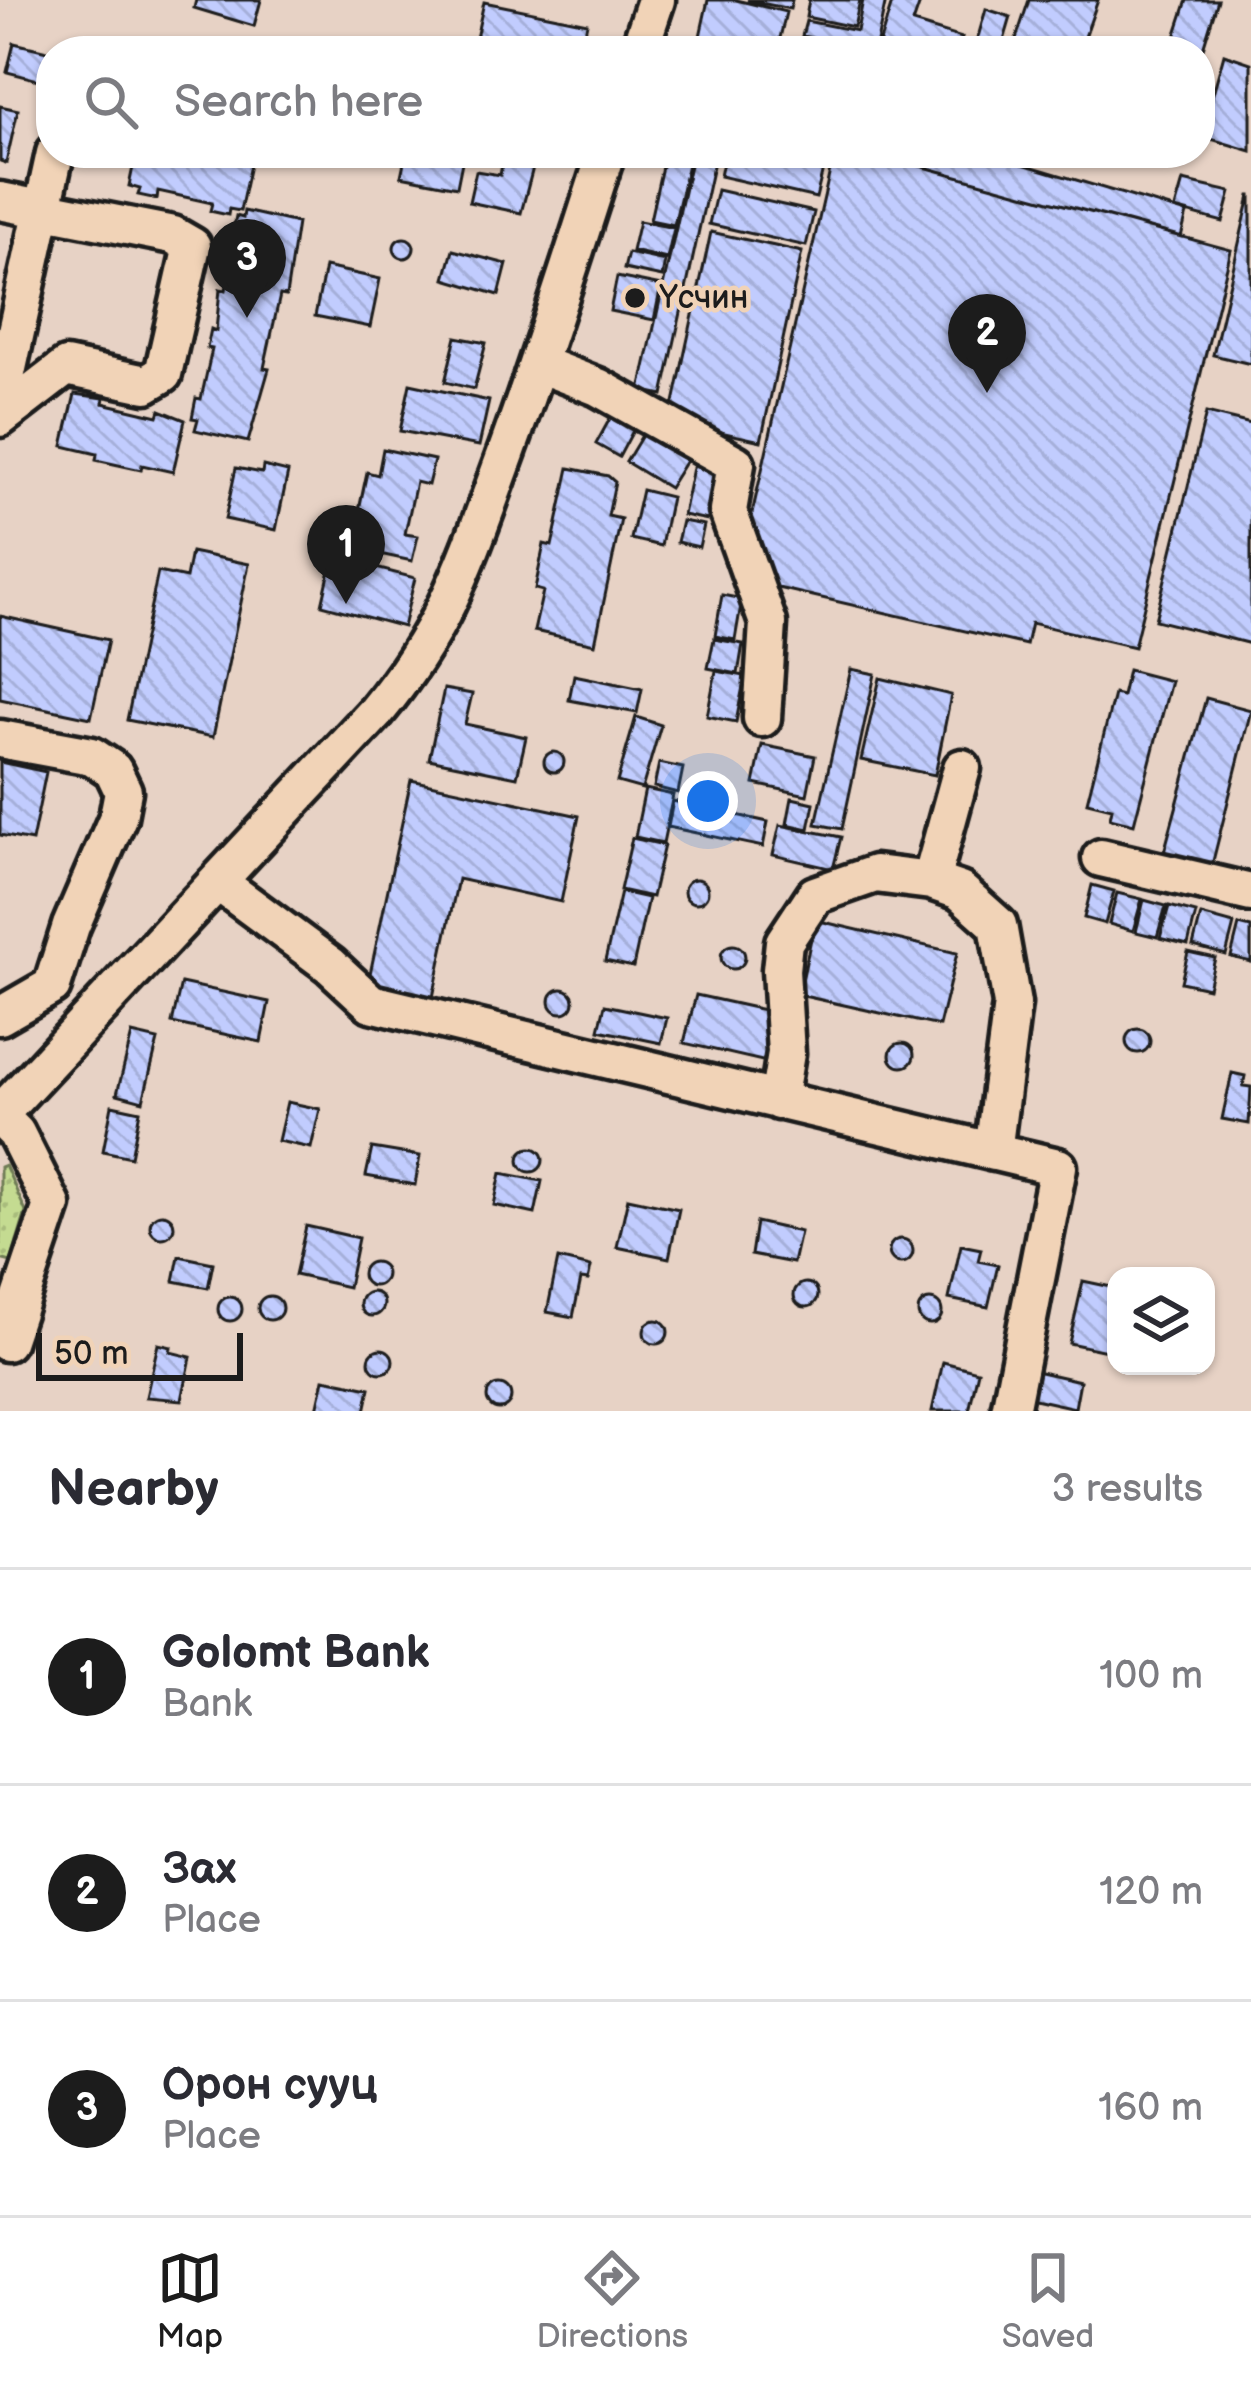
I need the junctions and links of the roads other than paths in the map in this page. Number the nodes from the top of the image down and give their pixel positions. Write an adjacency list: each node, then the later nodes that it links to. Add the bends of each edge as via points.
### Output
1 (656, 0): 2 (street)
2 (644, 36)
3 (52, 168): 6 (street)
4 (601, 168): 8 (street)
5 (0, 201): 6 (street)
6 (43, 210): 7 (street); 10 (street, via 192,246 163,374 146,384 66,368)
7 (7, 338): 9 (street)
8 (539, 364): 11 (street, via 598,387 736,464 728,511 768,622); 16 (street, via 467,563 421,655)
9 (0, 405)
10 (0, 418)
11 (762, 718)
12 (0, 739): 18 (street, via 92,757 113,770 123,791)
13 (962, 768): 15 (street)
14 (1101, 858): 17 (street)
15 (931, 881): 21 (street, via 875,874 815,895 784,942 786,1053); 23 (street, via 960,891 998,925 1012,1004)
16 (218, 882): 19 (street); 21 (street, via 371,1003)
17 (1251, 893)
18 (52, 986): 19 (street); 20 (street)
19 (97, 1012): 22 (street)
20 (0, 1016)
21 (778, 1101): 23 (street)
22 (0, 1116): 24 (street, via 52,1204)
23 (993, 1152): 25 (street, via 1058,1168)
24 (6, 1342)
25 (1010, 1411)

